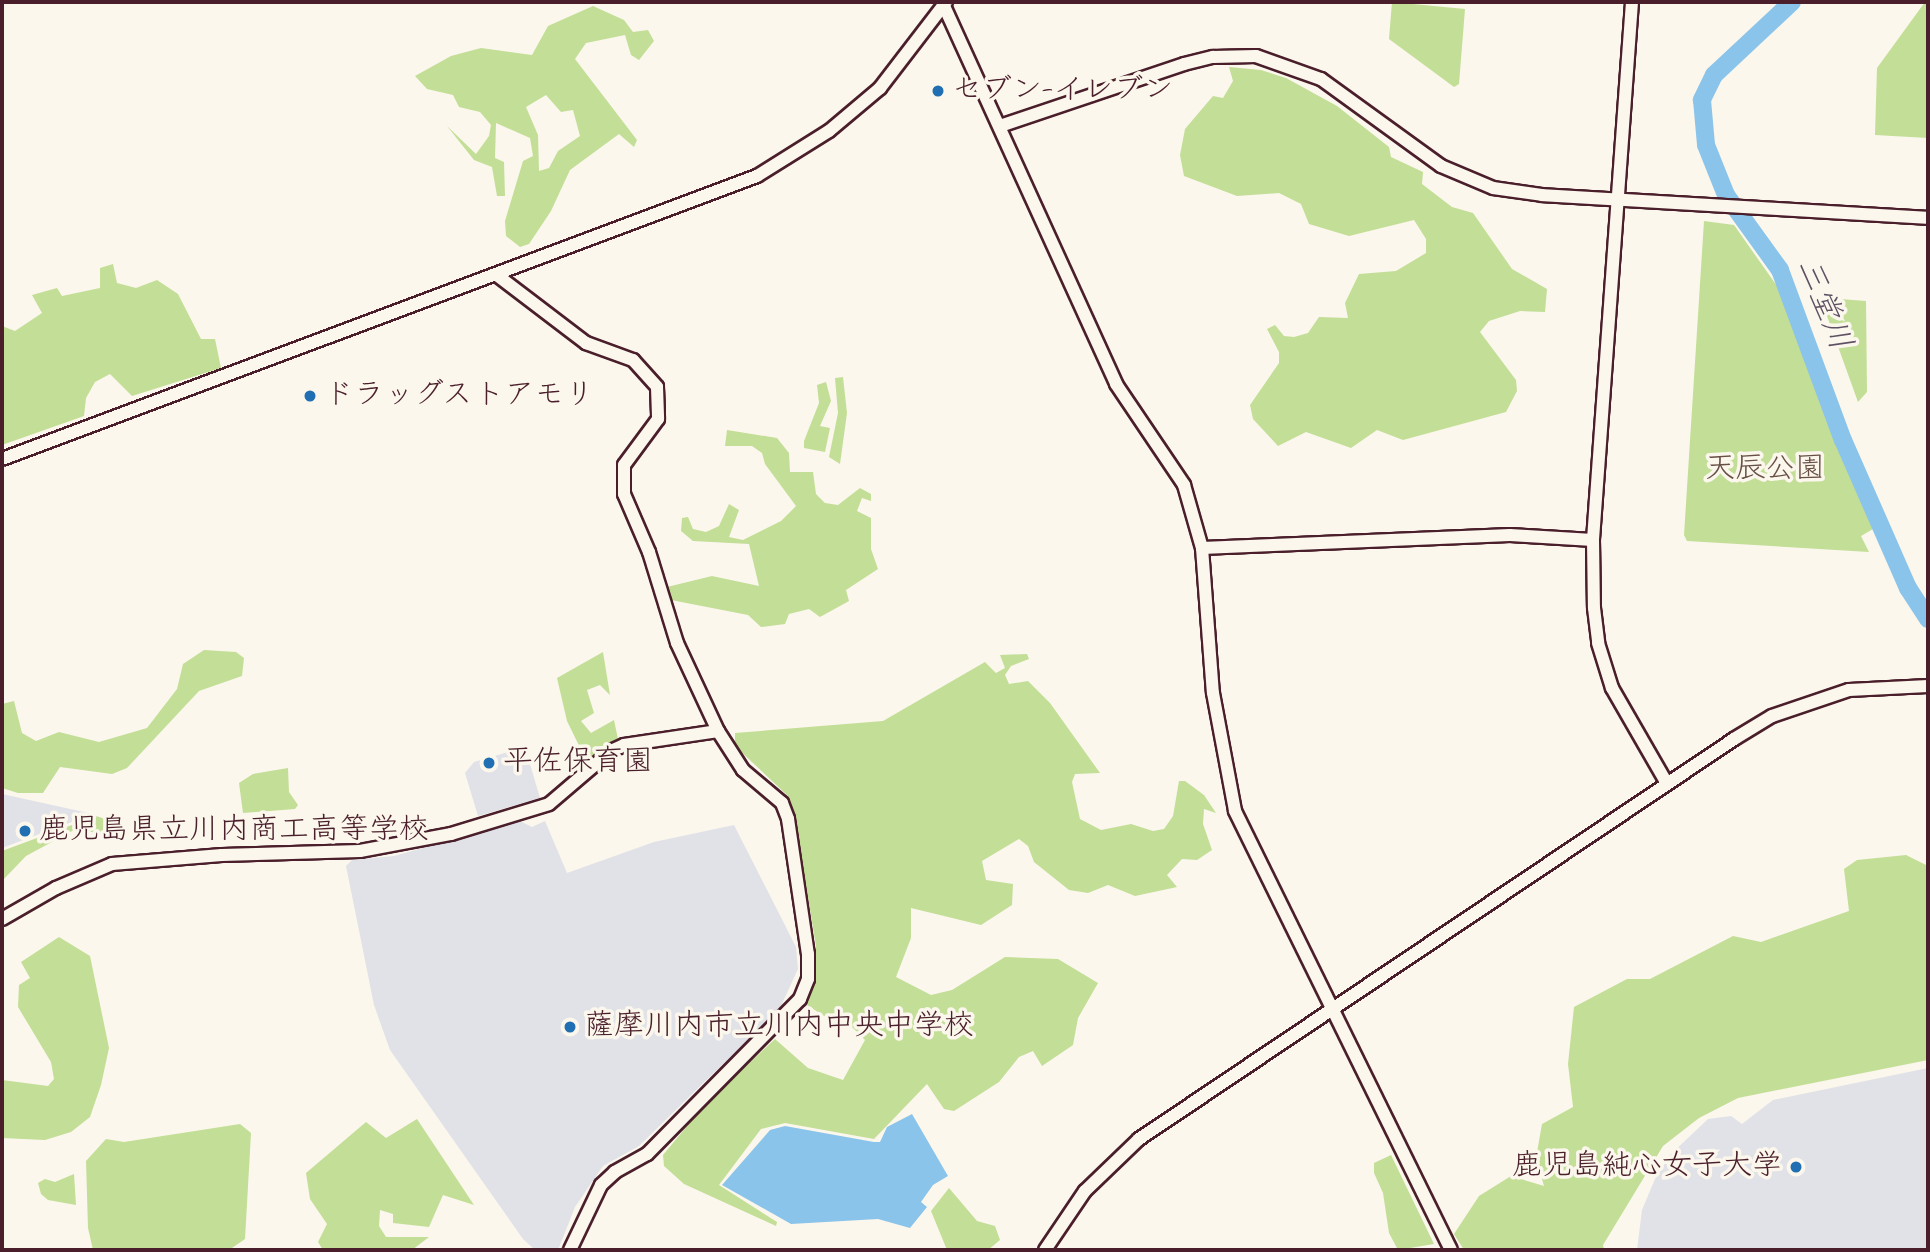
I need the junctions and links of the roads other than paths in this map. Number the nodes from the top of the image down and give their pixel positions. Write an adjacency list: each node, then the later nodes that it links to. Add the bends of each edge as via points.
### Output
1 (1632, 2): 4 (street)
2 (945, 4): 3 (street); 6 (street, via 880,88 798,152 718,193)
3 (1000, 126): 4 (street, via 1184,64 1213,57 1256,56 1321,79 1460,176 1519,193); 9 (street, via 1116,384 1184,485)
4 (1618, 199): 5 (street); 8 (street)
5 (1928, 218)
6 (498, 276): 7 (street); 11 (street, via 562,329 591,347 633,360 657,387 658,419 624,466 622,487 649,552 677,643)
7 (2, 459)
8 (1593, 540): 9 (street, via 1510,535); 12 (street, via 1594,608 1604,665 1626,718)
9 (1202, 548): 14 (street, via 1213,693 1228,790 1242,831)
10 (1928, 686): 12 (street, via 1849,690 1772,716)
11 (718, 731): 13 (street, via 624,745 549,804 451,834 360,851 112,864 56,888); 15 (street, via 743,770 782,803 788,819 801,886 808,979 789,1013 647,1154 615,1171 601,1185)
12 (1666, 782): 14 (street)
13 (2, 919)
14 (1328, 1009): 16 (street, via 1113,1161 1085,1191); 17 (street)
15 (570, 1250)
16 (1045, 1250)
17 (1451, 1250)

